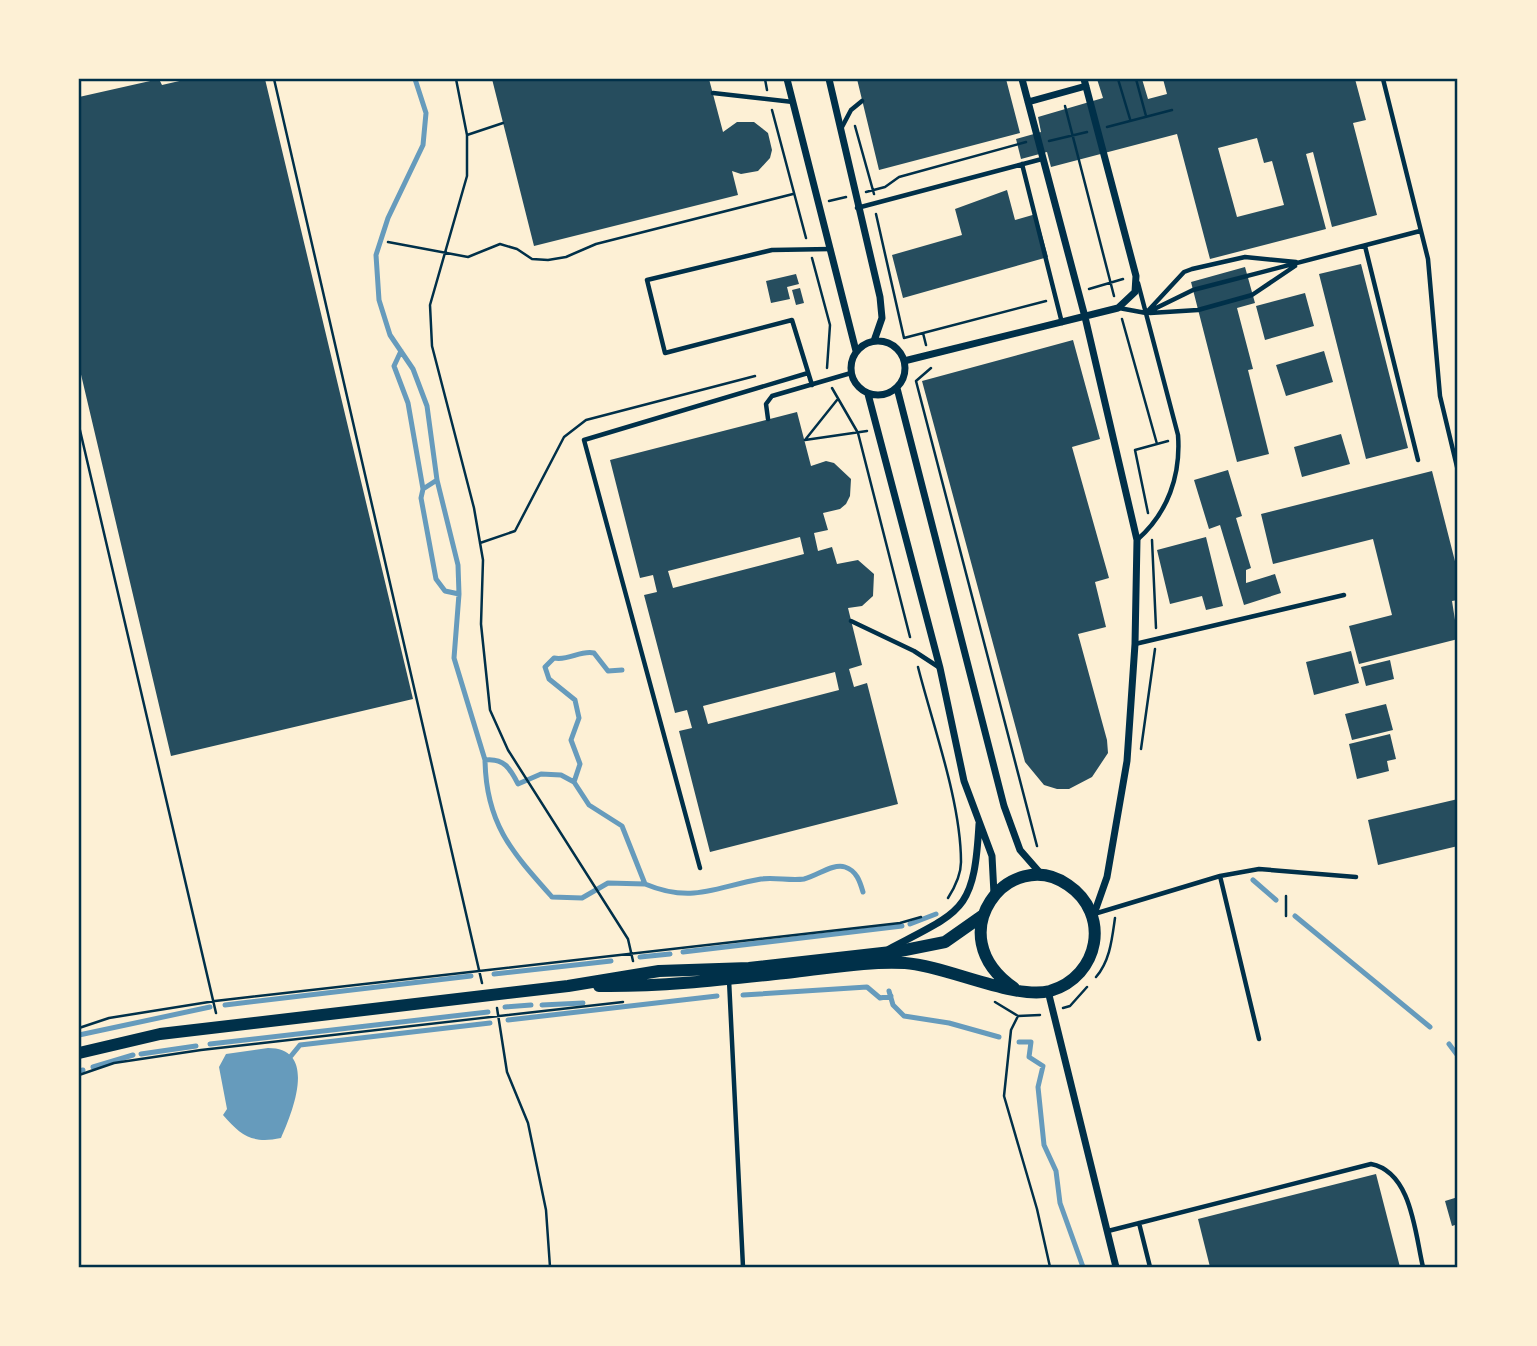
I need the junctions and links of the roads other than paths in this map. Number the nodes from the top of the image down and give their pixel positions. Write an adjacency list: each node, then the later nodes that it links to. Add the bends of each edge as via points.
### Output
1 (787, 79): 8 (street)
2 (829, 79): 10 (street)
3 (1022, 79): 9 (street)
4 (1383, 79): 14 (lane)
5 (1085, 82): 9 (street); 18 (street)
6 (713, 93): 8 (lane)
7 (862, 101): 10 (lane)
8 (793, 102): 16 (street)
9 (1028, 102): 11 (street)
10 (841, 129): 13 (street)
11 (1042, 159): 12 (lane); 21 (street)
12 (1022, 164): 13 (lane); 22 (lane)
13 (857, 208): 23 (street, via 880,297 882,318)
14 (1420, 231): 15 (lane); 33 (lane, via 1428,259 1440,396)
15 (1365, 246): 17 (lane); 32 (lane)
16 (831, 249): 24 (street); 26 (lane, via 772,250 647,280 665,352 792,320)
17 (1300, 263): 20 (lane, via 1193,290); 20 (lane, via 1252,295 1198,310); 20 (lane, via 1245,257 1184,272)
18 (1136, 276): 19 (street, via 1135,292); 20 (lane)
19 (1118, 308): 20 (lane); 21 (street)
20 (1146, 313): 34 (lane, via 1179,458 1164,507)
21 (1085, 317): 22 (street); 34 (street)
22 (1062, 323): 25 (street)
23 (874, 341): 24 (street); 25 (street, via 890,344)
24 (856, 351): 27 (street)
25 (904, 361): 29 (street, via 904,376)
26 (808, 373): 28 (lane); 40 (lane, via 584,440)
27 (851, 373): 28 (lane); 30 (street, via 856,385)
28 (811, 385): 31 (lane, via 768,399)
29 (897, 388): 30 (street, via 883,395); 41 (street, via 1004,806 1020,850)
30 (868, 394): 38 (street)
31 (768, 419)
32 (1418, 460)
33 (1458, 471)
34 (1137, 540): 37 (street)
35 (1344, 595): 37 (lane)
36 (851, 621): 38 (lane)
37 (1135, 644): 45 (street, via 1126,761 1107,877)
38 (940, 668): 39 (street, via 964,781)
39 (979, 819): 44 (street, via 992,856); 47 (street, via 973,883 962,906 947,919)
40 (700, 868)
41 (1041, 874): 44 (main road, via 1013,882); 45 (main road, via 1071,886)
42 (1220, 876): 43 (lane, via 1259,869); 45 (lane); 52 (lane)
43 (1356, 877)
44 (994, 894): 46 (main road)
45 (1094, 914): 51 (main road, via 1095,943 1086,964 1073,979)
46 (982, 916): 47 (main road, via 945,942); 50 (main road, via 984,954 998,976)
47 (880, 954): 49 (main road, via 636,974)
48 (729, 979): 49 (main road, via 638,987); 50 (main road, via 907,963); 56 (lane)
49 (568, 986): 53 (main road, via 218,1026)
50 (1014, 988): 51 (main road)
51 (1048, 991): 55 (street)
52 (1259, 1039)
53 (79, 1053)
54 (1139, 1223): 55 (lane); 58 (lane); 59 (lane, via 1371,1164 1388,1170 1401,1187)
55 (1107, 1231): 57 (street)
56 (743, 1267)
57 (1116, 1267)
58 (1150, 1267)
59 (1423, 1267)

